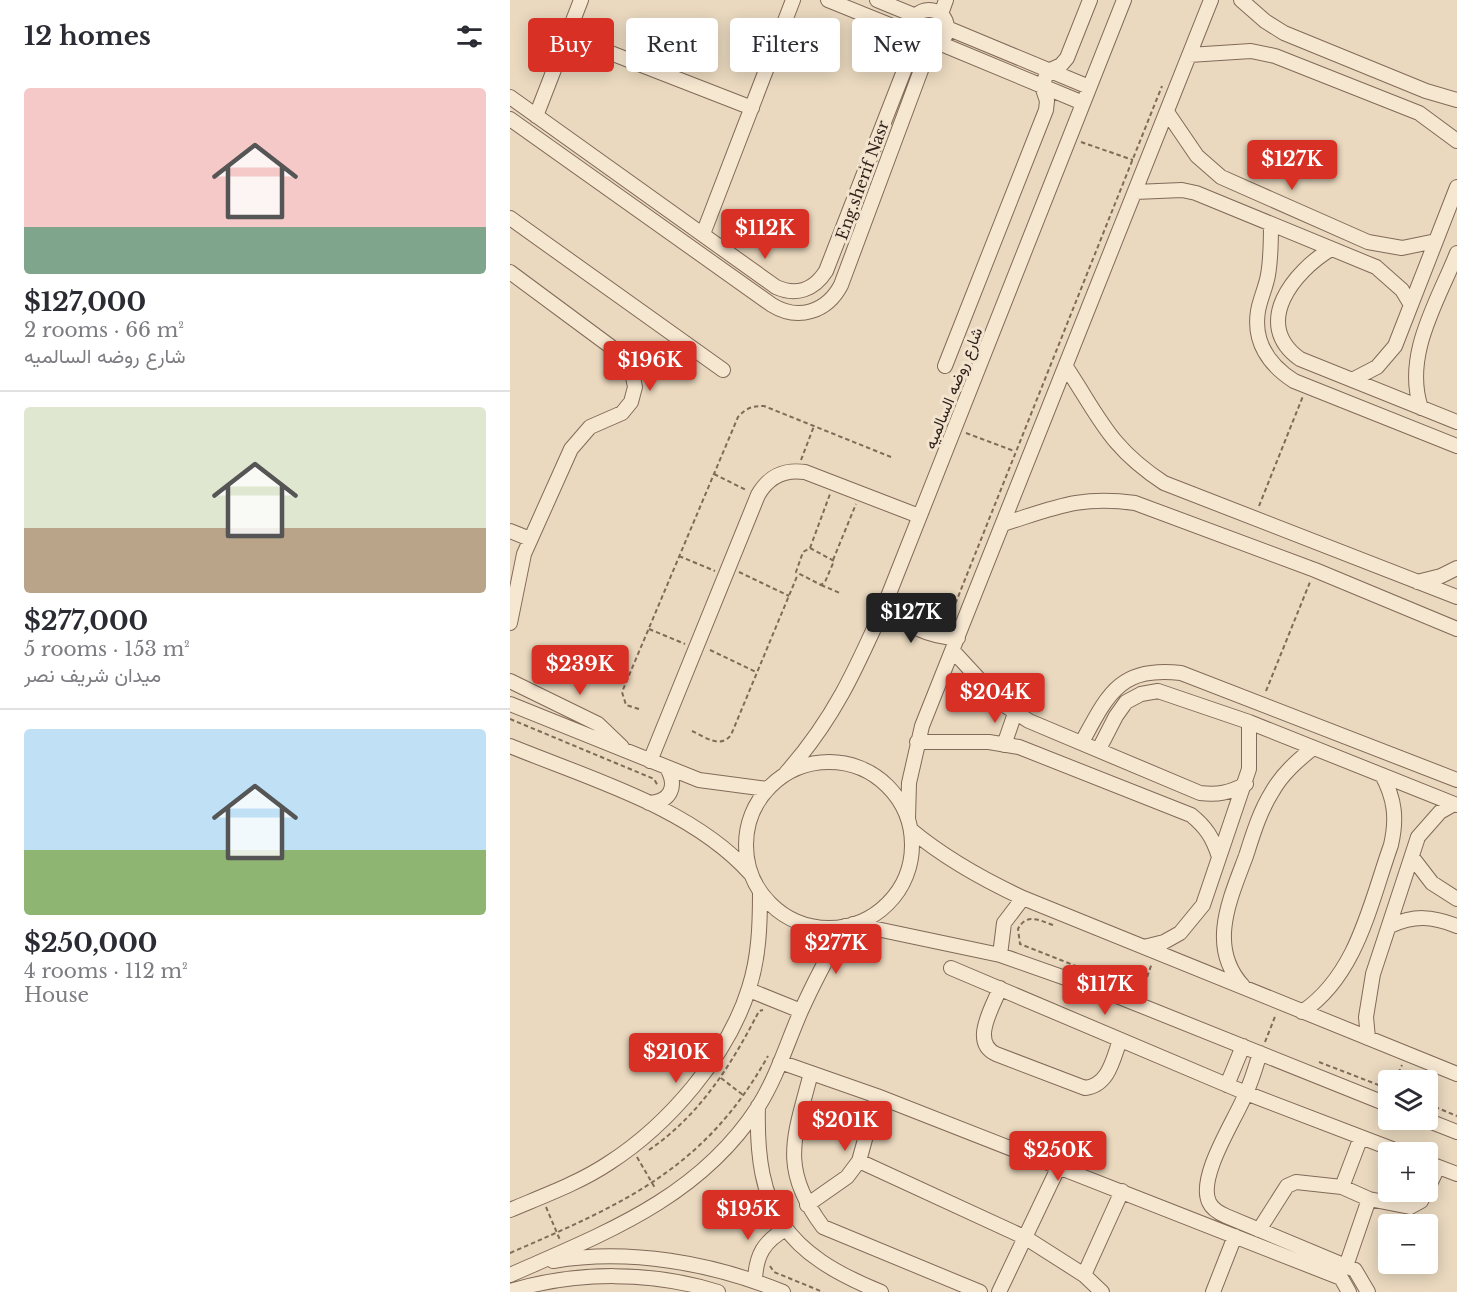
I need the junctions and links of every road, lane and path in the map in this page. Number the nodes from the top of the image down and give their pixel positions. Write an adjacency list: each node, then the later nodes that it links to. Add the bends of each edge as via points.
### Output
1 (581, 0): 12 (street)
2 (793, 0): 31 (street)
3 (828, 0): 13 (street)
4 (877, 0): 10 (street)
5 (946, 0): 11 (street)
6 (1090, 0): 21 (street, via 1065,62)
7 (1124, 0): 27 (street, شارع روضه السالميه)
8 (1211, 0): 19 (street)
9 (1241, 0): 15 (street)
10 (924, 9): 11 (street)
11 (941, 14): 14 (street)
12 (574, 18)
13 (870, 18)
14 (947, 28): 16 (street); 21 (street)
15 (1284, 33): 20 (street); 29 (street)
16 (942, 39)
17 (942, 48): 25 (street)
18 (614, 54): 31 (street)
19 (1189, 55): 20 (street, via 1251,51); 32 (street)
20 (1275, 57): 36 (street, via 1419,113)
21 (1048, 71): 25 (street); 27 (street)
22 (553, 72): 33 (street)
23 (901, 72): 45 (street, via 826,271 816,284 792,292 776,287)
24 (924, 72): 42 (street, Eng.sherif Nasr, via 841,285 831,300 816,310 798,314 780,309)
25 (1042, 86): 30 (street); 55 (street, via 1046,110)
26 (1162, 86): 37 (path)
27 (1089, 87): 30 (street, شارع روضه السالميه)
28 (510, 97): 33 (street)
29 (1457, 100)
30 (1083, 103): 35 (street, شارع روضه السالميه)
31 (752, 108): 45 (street)
32 (1167, 112): 38 (street); 47 (street, via 1197,156 1221,177)
33 (536, 116): 39 (street)
34 (510, 119): 42 (street, Eng.sherif Nasr)
35 (1070, 138): 37 (path); 63 (street, شارع روضه السالميه)
36 (1457, 141)
37 (1132, 160): 38 (path); 65 (path)
38 (1146, 165): 41 (street)
39 (627, 180): 42 (street); 45 (street)
40 (1457, 187): 46 (street)
41 (1135, 192): 44 (street, via 1196,193); 56 (street)
42 (617, 195)
43 (510, 219): 57 (street)
44 (1271, 224): 48 (street); 59 (street, via 1268,275 1258,310 1260,344 1279,372)
45 (703, 234)
46 (1436, 241): 47 (street, via 1402,248); 52 (street)
47 (1368, 242): 50 (street)
48 (1331, 249): 50 (street); 58 (street, via 1300,273 1283,302 1277,330 1282,342 1300,358)
49 (1457, 253): 54 (street)
50 (1361, 259): 52 (street, via 1390,277)
51 (510, 272): 79 (street, via 618,352 632,372 635,387 631,402 622,412 590,427 574,442)
52 (1411, 305): 53 (street)
53 (1395, 346): 54 (street); 58 (street, via 1377,367)
54 (1417, 354): 60 (street, via 1414,380)
55 (945, 366)
56 (1066, 367): 67 (street); 72 (street, via 1104,429 1125,454 1164,483)
57 (723, 370)
58 (1352, 380): 60 (street)
59 (1306, 386): 64 (street); 76 (path)
60 (1421, 408): 61 (street)
61 (1457, 422)
62 (814, 426): 66 (path); 68 (path); 69 (path, via 764,406 744,410)
63 (955, 429): 65 (path); 74 (street, شارع روضه السالميه)
64 (1457, 446)
65 (1015, 452): 67 (path); 93 (path, via 951,615 933,617)
66 (891, 457)
67 (1030, 457): 77 (street)
68 (797, 471): 70 (street); 73 (street, via 778,475)
69 (714, 474): 73 (path); 81 (path)
70 (834, 483): 71 (street); 80 (path)
71 (861, 493): 74 (street); 82 (path)
72 (1187, 493): 75 (street); 76 (street)
73 (758, 495): 85 (street)
74 (919, 516): 92 (street, شارع روضه السالميه)
75 (1177, 518): 77 (street, via 1135,503 1092,500 1058,505); 84 (street)
76 (1254, 519): 87 (street)
77 (1003, 524): 97 (street)
78 (510, 531): 79 (street)
79 (530, 539): 94 (street, via 518,575)
80 (810, 548): 82 (path); 86 (path, via 805,549 796,569)
81 (679, 556): 85 (path); 95 (path)
82 (833, 560): 88 (path)
83 (1457, 568): 87 (street)
84 (1315, 570): 96 (street); 103 (path)
85 (726, 571): 90 (path); 98 (street)
86 (798, 574): 88 (path); 90 (path)
87 (1417, 582): 91 (street)
88 (821, 585): 89 (path)
89 (840, 593)
90 (789, 596): 100 (path)
91 (1457, 597)
92 (885, 604): 97 (street, via 923,632); 118 (street, شارع روضه السالميه, via 841,700)
93 (910, 610)
94 (510, 623)
95 (649, 629): 98 (path); 104 (path, via 622,692 626,705)
96 (1457, 630)
97 (956, 644): 105 (street, via 1000,704); 109 (street)
98 (695, 645): 100 (path); 116 (street)
99 (510, 673): 101 (street)
100 (757, 673): 108 (path, via 728,739 718,743)
101 (510, 681): 114 (street, via 598,724)
102 (510, 704): 114 (street)
103 (1260, 705): 110 (street, via 1181,673 1157,670 1134,676 1114,689); 120 (street)
104 (639, 709)
105 (1015, 713): 110 (street); 111 (street)
106 (510, 719): 124 (path, via 654,779 658,786)
107 (1249, 722): 113 (street); 115 (street, via 1167,693 1141,694 1126,702); 121 (street, via 1251,753)
108 (692, 731)
109 (917, 742): 111 (street); 127 (street, via 909,783)
110 (1082, 742): 115 (street)
111 (1004, 745): 126 (street, via 1019,747)
112 (510, 746): 124 (street)
113 (1313, 748): 119 (street); 136 (street, via 1284,775 1263,808)
114 (623, 749): 116 (street)
115 (1099, 749): 122 (street)
116 (650, 761): 117 (street)
117 (667, 768): 123 (street, via 699,780); 124 (street, via 673,788 659,802)
118 (786, 773): 123 (street); 127 (street, via 809,763 834,761 858,766 880,778 897,796)
119 (1382, 775): 125 (street); 128 (street, via 1395,809)
120 (1457, 780)
121 (1246, 784): 122 (street, via 1216,795); 130 (street)
122 (1185, 786): 126 (street)
123 (767, 789): 131 (street, via 754,807 747,829 745,851)
124 (652, 797): 131 (street, via 733,854)
125 (1456, 804): 129 (street, via 1428,824)
126 (1176, 808): 130 (street, via 1204,826)
127 (910, 824): 133 (street, via 935,850 962,868); 138 (street, via 912,850 900,888 872,916)
128 (1391, 845): 129 (street); 142 (street)
129 (1412, 855): 134 (street, via 1432,883); 139 (street)
130 (1219, 857): 135 (street)
131 (750, 873): 132 (street)
132 (760, 893): 138 (street, via 789,918 816,926); 150 (street, via 759,932)
133 (1023, 898): 141 (street); 145 (street, via 1004,923)
134 (1457, 899)
135 (1203, 905): 136 (street); 141 (street, via 1180,933 1164,942 1147,948)
136 (1225, 915): 149 (street, via 1226,956 1232,975)
137 (1034, 918): 147 (path, via 1019,925 1020,944)
138 (849, 925): 145 (street); 154 (street)
139 (1390, 926): 140 (street, via 1422,916); 144 (street)
140 (1457, 926)
141 (1131, 942): 143 (street)
142 (1356, 944): 144 (street); 155 (street, via 1334,983)
143 (1155, 952): 149 (street); 152 (path)
144 (1380, 953): 156 (street, via 1368,995)
145 (1000, 955): 152 (street)
146 (951, 968): 148 (street)
147 (1097, 975)
148 (1000, 988): 157 (street); 157 (street, via 983,1037 985,1046 996,1054 1085,1088 1100,1083 1107,1075)
149 (1244, 988): 151 (street)
150 (748, 990): 154 (street); 164 (street)
151 (1281, 1003): 155 (street); 160 (path)
152 (1137, 1004): 159 (street)
153 (769, 1011): 168 (path, via 759,1011)
154 (801, 1011): 162 (street)
155 (1302, 1012): 156 (street)
156 (1368, 1038): 161 (street)
157 (1120, 1040): 169 (street)
158 (1275, 1045): 160 (path)
159 (1243, 1046): 160 (street); 169 (street)
160 (1263, 1047): 171 (street); 174 (street)
161 (1407, 1054): 165 (path); 167 (street)
162 (775, 1058): 166 (street); 172 (path); 175 (street)
163 (1317, 1061): 170 (path)
164 (707, 1067): 168 (path); 182 (street, via 691,1091)
165 (1400, 1070)
166 (812, 1073): 173 (street); 197 (street, via 794,1140 795,1174)
167 (1457, 1074)
168 (721, 1078): 172 (path); 182 (path, via 682,1123)
169 (1227, 1085): 171 (street)
170 (1378, 1085)
171 (1246, 1093): 180 (street); 202 (street, via 1206,1189 1216,1211)
172 (744, 1095): 175 (path); 188 (path, via 703,1144)
173 (878, 1096): 183 (street); 185 (street)
174 (1378, 1100)
175 (758, 1106): 193 (street, via 730,1142); 201 (street, via 759,1162 768,1197)
176 (1438, 1108): 177 (path)
177 (1457, 1116)
178 (1438, 1125): 179 (street)
179 (1457, 1132)
180 (1361, 1137): 181 (street); 189 (street)
181 (1378, 1144)
182 (634, 1152): 184 (path); 188 (path); 199 (street)
183 (859, 1161): 197 (street, via 847,1177); 205 (street)
184 (630, 1163)
185 (1059, 1166): 190 (street); 205 (street)
186 (1438, 1167): 187 (street)
187 (1457, 1174)
188 (652, 1184): 193 (path); 203 (path)
189 (1342, 1187): 191 (street); 202 (street, via 1296,1182 1287,1186)
190 (1122, 1191): 204 (street); 212 (street)
191 (1369, 1199): 192 (street); 210 (street)
192 (1378, 1201)
193 (663, 1202): 206 (street)
194 (1384, 1202): 195 (street, via 1410,1207)
195 (1419, 1202)
196 (554, 1203): 198 (path)
197 (807, 1204): 219 (street, via 823,1227)
198 (545, 1206): 200 (path); 203 (path)
199 (510, 1210)
200 (536, 1210)
201 (786, 1228): 213 (street, via 761,1249 755,1264); 218 (street, via 810,1255 840,1275)
202 (1259, 1230): 210 (street)
203 (557, 1233): 206 (path); 207 (path)
204 (1235, 1236): 222 (street); 223 (street, via 1341,1278)
205 (1026, 1238): 212 (street); 220 (street)
206 (565, 1250): 209 (street)
207 (510, 1253)
208 (769, 1260): 217 (path, via 774,1272)
209 (536, 1263): 211 (street); 213 (street, via 572,1257 644,1258)
210 (1346, 1266): 224 (street, via 1355,1270)
211 (510, 1275)
212 (1084, 1275): 221 (street)
213 (755, 1280): 216 (street)
214 (510, 1292): 215 (street, via 544,1283 609,1276 674,1281)
215 (718, 1292)
216 (783, 1292)
217 (822, 1292)
218 (881, 1292)
219 (980, 1292)
220 (999, 1292)
221 (1102, 1292)
222 (1213, 1292)
223 (1349, 1292)
224 (1368, 1292)

